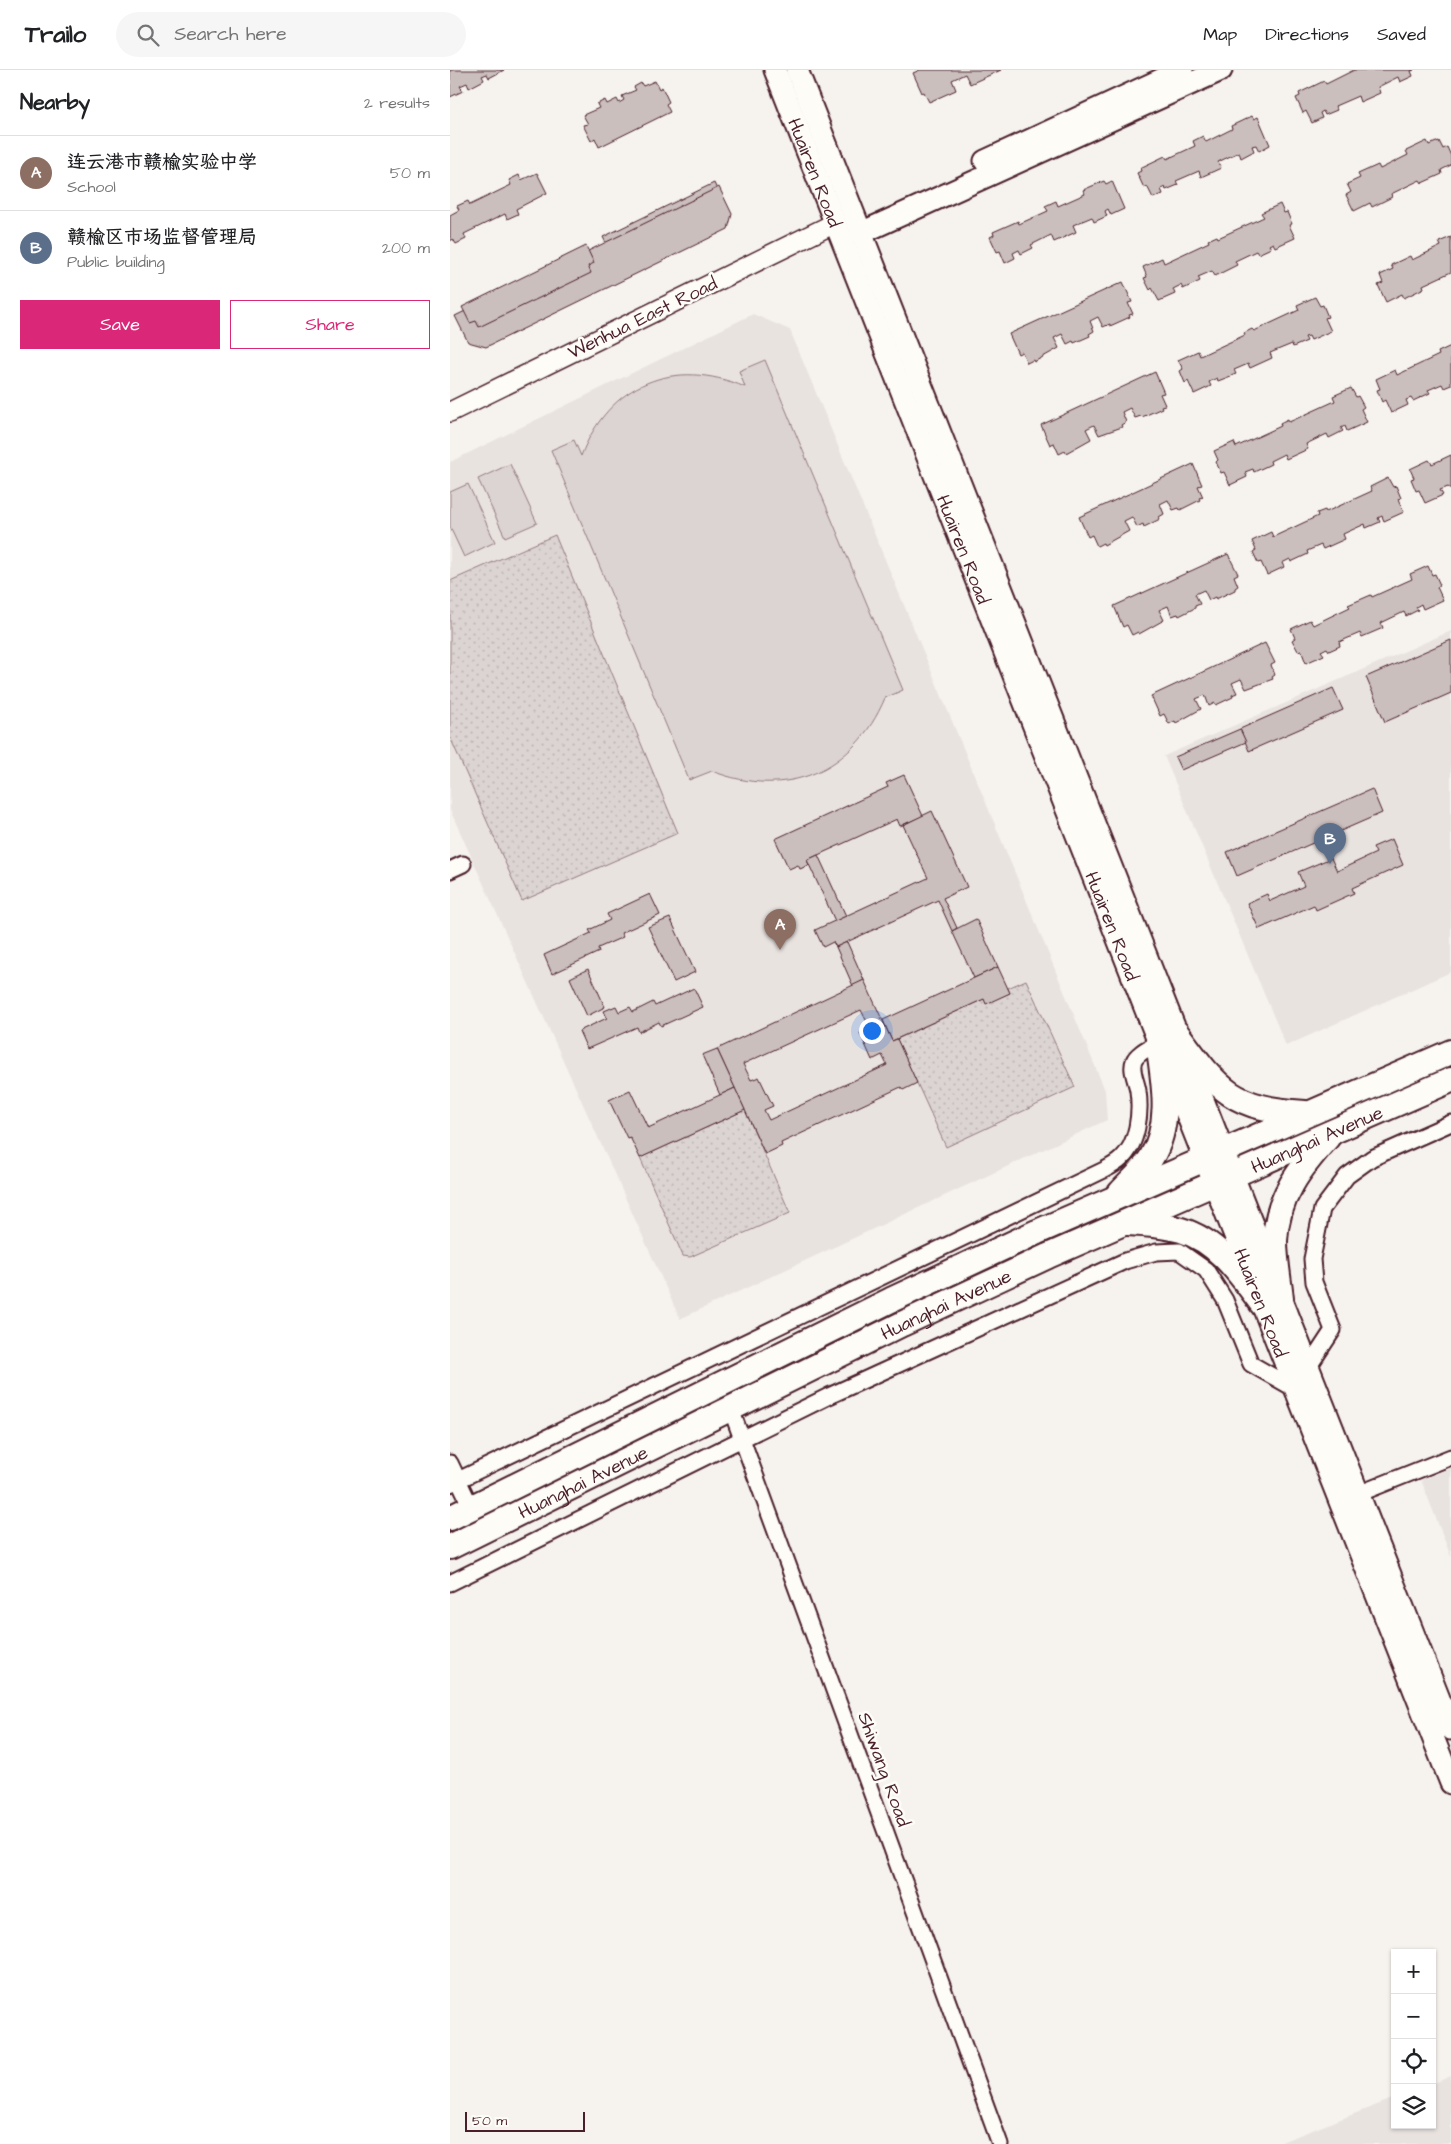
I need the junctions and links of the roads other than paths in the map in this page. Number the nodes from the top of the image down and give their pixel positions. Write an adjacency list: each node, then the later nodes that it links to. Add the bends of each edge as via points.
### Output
1 (775, 70): 5 (main road, Huairen Road)
2 (797, 70): 6 (main road, Huairen Road)
3 (1182, 70): 6 (main road)
4 (1221, 70): 6 (main road)
5 (835, 223): 7 (street, Wenhua East Road); 8 (main road, Huairen Road)
6 (859, 227): 8 (main road, Huairen Road)
7 (450, 412)
8 (1167, 1037): 11 (main road, via 1233,1096 1266,1109); 14 (main road, Huairen Road); 16 (main road, via 1164,1119 1159,1141 1150,1159); 25 (street, via 1133,1061 1139,1118 1134,1139 1122,1159)
9 (1451, 1052): 11 (main road, Huanghai Avenue)
10 (1451, 1080): 13 (main road, Huanghai Avenue)
11 (1310, 1113): 14 (main road, Huanghai Avenue)
12 (1451, 1123): 19 (street, via 1372,1158 1347,1176 1322,1209 1312,1260 1314,1282 1333,1330)
13 (1334, 1131): 15 (main road, Huanghai Avenue); 18 (main road, via 1301,1167 1278,1213)
14 (1214, 1155): 15 (main road, Huairen Road); 16 (main road, Huanghai Avenue)
15 (1223, 1180): 17 (main road, Huanghai Avenue); 18 (main road, Huairen Road)
16 (1116, 1197): 27 (main road, Huanghai Avenue, via 891,1300)
17 (1125, 1222): 18 (main road, via 1166,1226 1202,1239); 21 (main road, Huanghai Avenue, via 902,1324)
18 (1272, 1302): 19 (main road, Huairen Road); 20 (main road, Huairen Road)
19 (1308, 1368): 26 (main road, Huairen Road)
20 (1295, 1389): 22 (street, via 1252,1364 1225,1300 1206,1270 1179,1251 1156,1252 1125,1261); 32 (main road, Huairen Road)
21 (731, 1408): 22 (street, Shiwang Road); 29 (main road, Huanghai Avenue)
22 (742, 1439): 30 (street); 33 (street, Shiwang Road)
23 (1451, 1457): 26 (street)
24 (450, 1463): 25 (street)
25 (454, 1482): 27 (street)
26 (1358, 1494): 31 (main road, Huairen Road)
27 (471, 1507): 28 (main road, Huanghai Avenue)
28 (450, 1518)
29 (450, 1548)
30 (450, 1584)
31 (1451, 1729)
32 (1451, 1783)
33 (1000, 2144)

